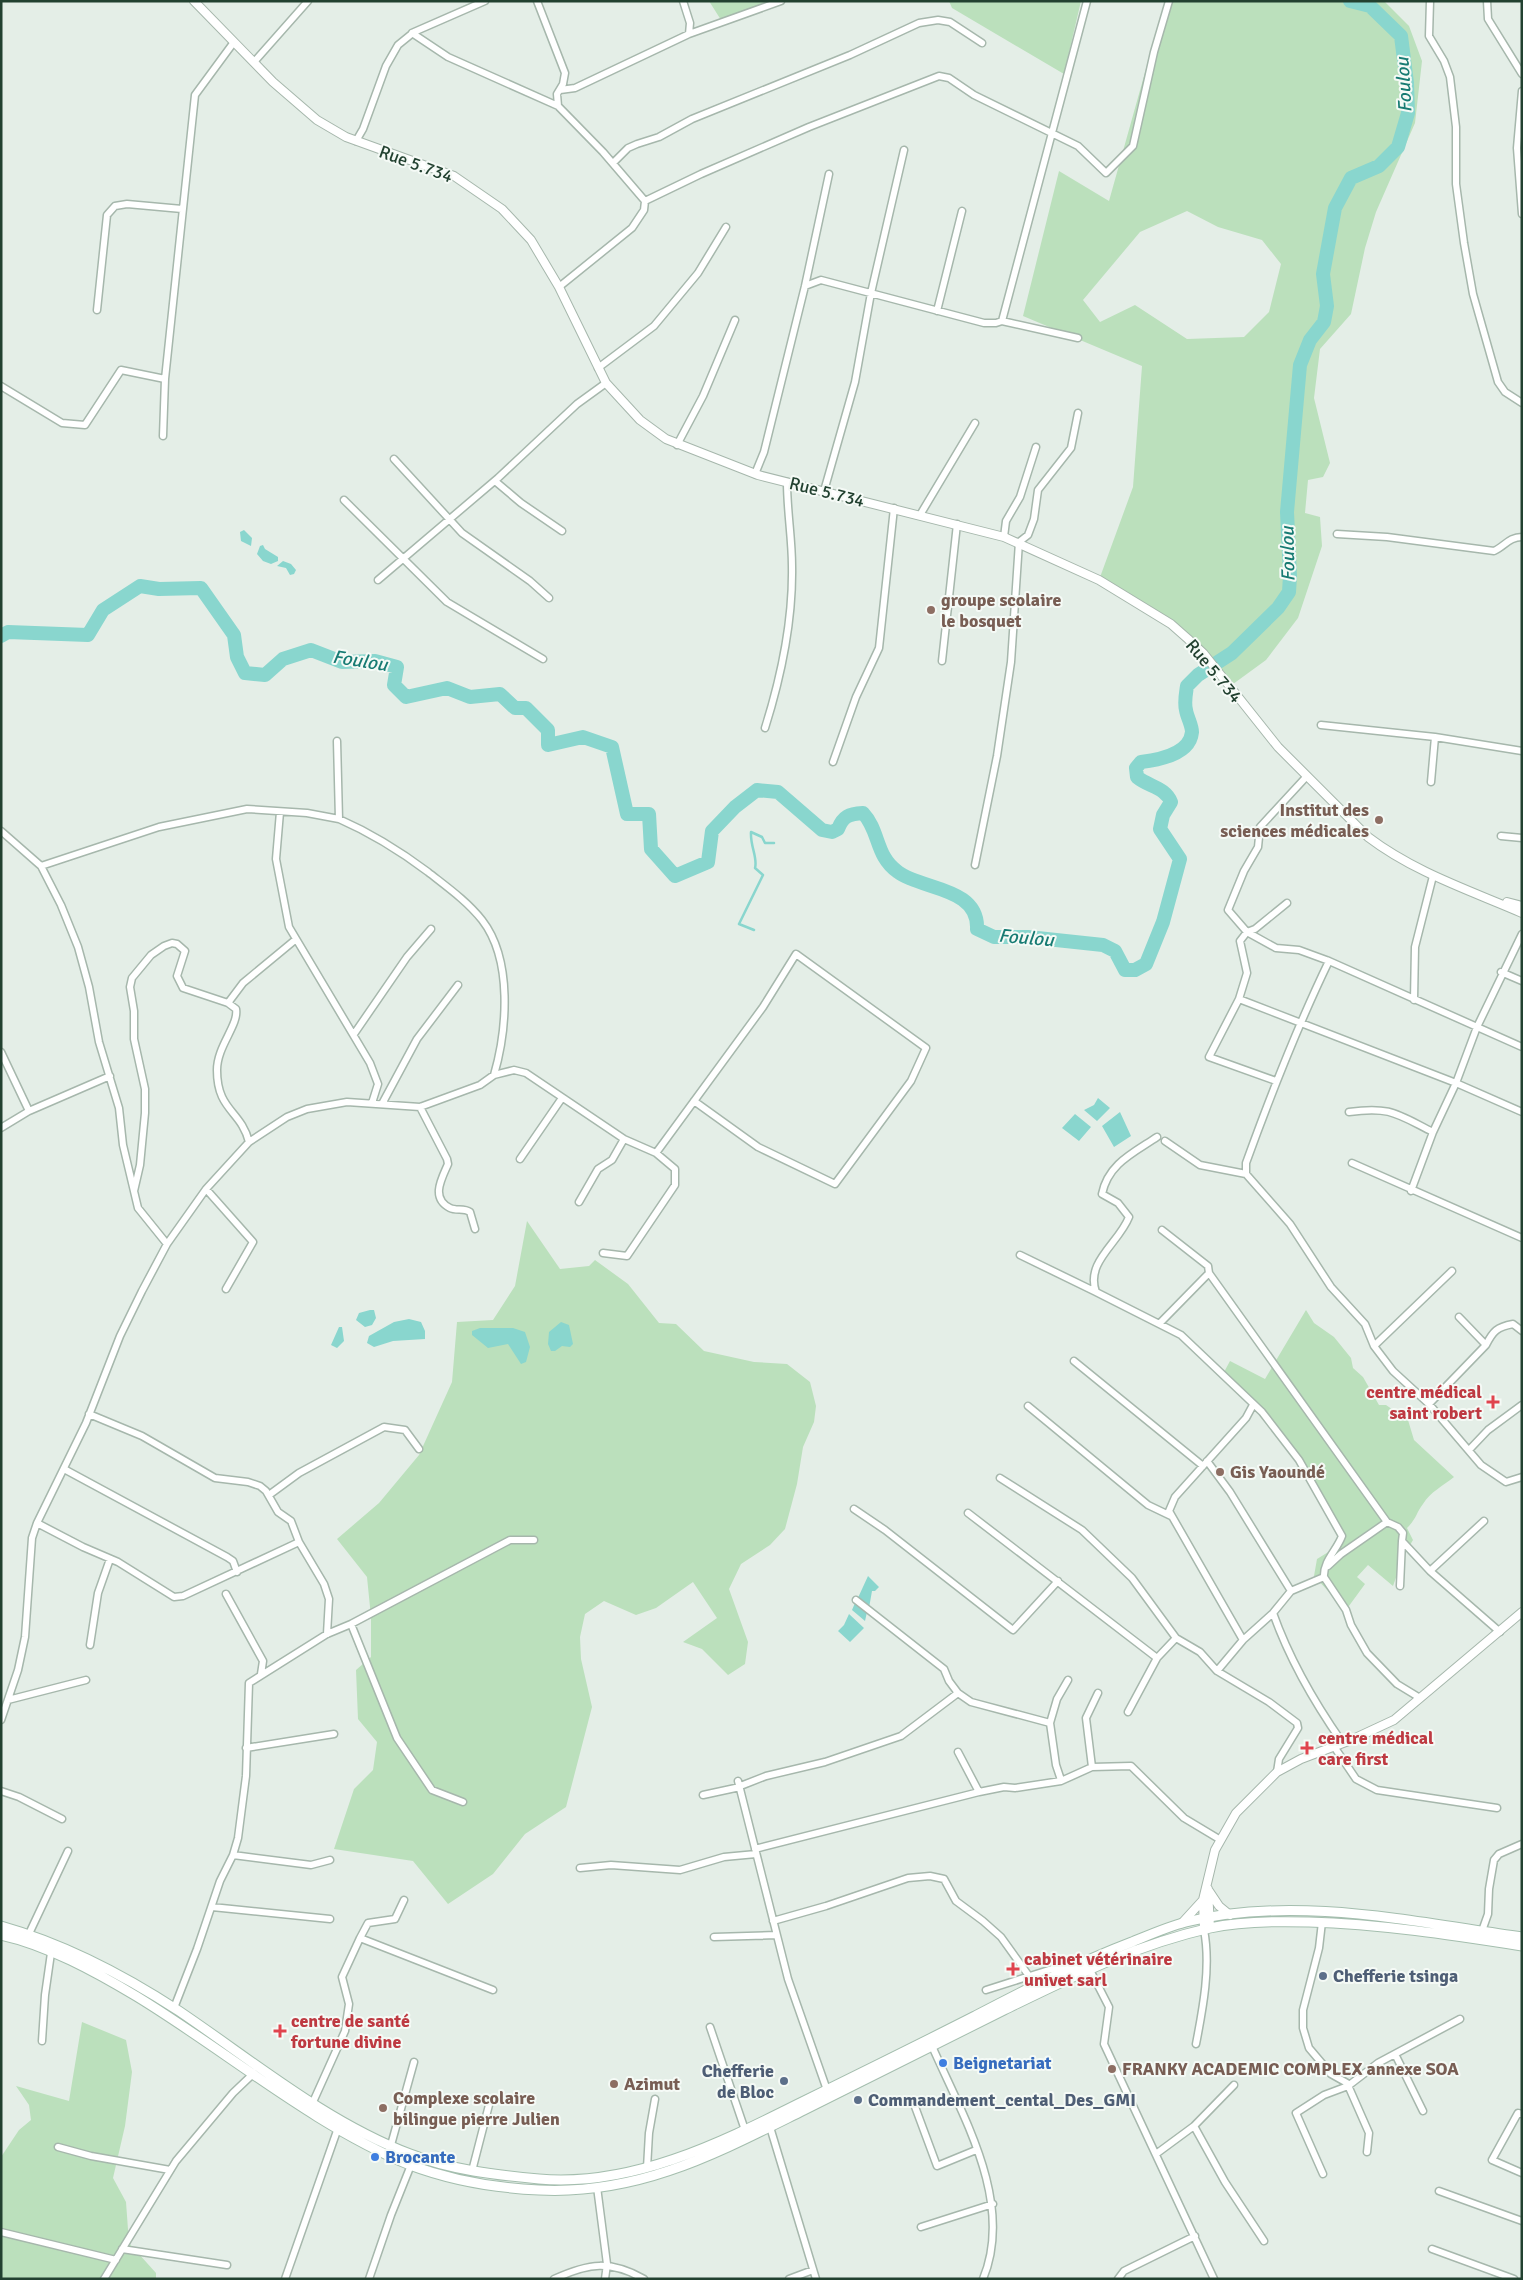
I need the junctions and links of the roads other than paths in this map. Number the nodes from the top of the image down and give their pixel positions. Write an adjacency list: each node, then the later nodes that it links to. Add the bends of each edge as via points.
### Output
1 (194, 1): 15 (street, Rue 5.734)
2 (308, 1): 17 (street)
3 (460, 1): 12 (street)
4 (485, 1): 12 (street)
5 (537, 1): 19 (street, via 565,73)
6 (683, 1): 14 (street, via 690,23)
7 (781, 1): 14 (street)
8 (1087, 1): 22 (street)
9 (1169, 1): 22 (street, via 1133,146 1106,172 1078,146)
10 (1430, 1): 44 (street, via 1429,36 1450,77 1456,127 1456,184 1474,294 1498,382 1505,392)
11 (1487, 1): 18 (street, via 1488,19)
12 (464, 10): 13 (street)
13 (412, 33): 21 (street, via 448,57); 23 (street, via 392,55)
14 (689, 34): 19 (street, via 575,88)
15 (234, 42): 17 (street, Rue 5.734); 28 (street, via 195,95)
16 (982, 43): 25 (street, via 950,22 938,20 919,24 692,119 659,137 628,148)
17 (254, 62): 23 (street, Rue 5.734, via 317,120)
18 (1521, 72)
19 (560, 90): 21 (street, via 556,98)
20 (1522, 91): 30 (street, via 1517,148)
21 (558, 106): 25 (street)
22 (1051, 132): 27 (street, via 974,95 949,78 939,76 808,126); 38 (street)
23 (356, 141): 33 (street, Rue 5.734, via 454,176 502,209 531,240)
24 (904, 150): 34 (street)
25 (612, 163): 27 (street)
26 (829, 174): 32 (street)
27 (645, 201): 33 (street, via 644,210 632,228)
28 (182, 208): 35 (street, via 128,204 115,206 107,215); 41 (street)
29 (962, 211): 36 (street)
30 (1522, 214)
31 (726, 227): 40 (street, via 698,273 654,326)
32 (805, 286): 34 (street, via 821,280); 51 (street, via 764,452)
33 (559, 287): 40 (street, Rue 5.734)
34 (871, 293): 36 (street); 54 (street, via 855,382)
35 (97, 310)
36 (937, 311): 38 (street, via 984,323)
37 (735, 320): 48 (street, via 703,396)
38 (1002, 321): 39 (street)
39 (1078, 338)
40 (598, 368): 42 (street, Rue 5.734)
41 (165, 379): 43 (street, via 121,370 85,425 62,422); 47 (street)
42 (606, 383): 48 (street, Rue 5.734, via 640,420); 52 (street, via 577,404)
43 (1, 386)
44 (1522, 403)
45 (1078, 413): 64 (street, via 1070,448 1038,490 1034,519 1028,535)
46 (975, 423): 57 (street)
47 (162, 436)
48 (677, 445): 51 (street, Rue 5.734)
49 (1036, 447): 62 (street, via 1020,497 1006,521)
50 (394, 459): 58 (street)
51 (755, 474): 53 (street, Rue 5.734)
52 (495, 480): 58 (street); 60 (street, via 520,504)
53 (788, 482): 54 (street, Rue 5.734); 71 (street, via 791,599 775,696)
54 (824, 492): 56 (street, Rue 5.734)
55 (344, 500): 65 (street)
56 (894, 508): 57 (street, Rue 5.734); 75 (street, via 879,648 856,697)
57 (920, 515): 59 (street, Rue 5.734)
58 (449, 520): 65 (street); 67 (street, via 473,542)
59 (957, 524): 62 (street, Rue 5.734); 69 (street)
60 (562, 531)
61 (1337, 534): 63 (street, via 1494,551 1508,540)
62 (1004, 536): 64 (street, Rue 5.734)
63 (1522, 537)
64 (1019, 542): 76 (street, Rue 5.734, via 1099,580 1172,624 1204,654 1266,733); 83 (street, via 1011,662)
65 (403, 560): 66 (street); 68 (street, via 447,602)
66 (378, 580)
67 (549, 598)
68 (543, 659)
69 (942, 661)
70 (1321, 725): 72 (street)
71 (765, 728)
72 (1435, 737): 74 (street); 77 (street)
73 (337, 741): 79 (street)
74 (1522, 751)
75 (833, 762)
76 (1307, 776): 85 (street, Rue 5.734, via 1368,837); 91 (street, via 1260,827 1258,847 1244,870 1228,910)
77 (1431, 782)
78 (280, 812): 79 (street); 84 (street, via 247,809 159,827); 93 (street, via 276,859 278,878)
79 (339, 819): 106 (street, via 404,855 462,899 482,920 497,950 503,982 505,1025)
80 (1, 831): 84 (street)
81 (1501, 836): 82 (street)
82 (1522, 838)
83 (976, 865)
84 (41, 866): 107 (street, via 54,888 78,947)
85 (1434, 876): 86 (street, Rue 5.734); 99 (street, via 1415,947)
86 (1477, 894): 88 (street); 89 (street, Rue 5.734)
87 (1287, 903): 91 (street)
88 (1522, 906)
89 (1522, 913)
90 (431, 929): 103 (street, via 407,957)
91 (1247, 932): 94 (street, via 1276,948 1300,950); 98 (street, via 1240,942 1247,973)
92 (1522, 934): 95 (street)
93 (295, 940): 100 (street, via 242,983); 103 (street)
94 (1329, 961): 99 (street); 101 (street)
95 (1501, 972): 96 (street); 102 (street)
96 (1522, 981)
97 (458, 985): 113 (street, via 417,1040)
98 (1239, 999): 101 (street); 108 (street, via 1209,1057)
99 (1414, 1000): 102 (street)
100 (228, 1003): 123 (street, via 233,1005 237,1014 218,1057 218,1084 225,1104 243,1125); 129 (street, via 183,988 177,976 184,952 177,944 164,946 152,955 132,978 134,1039 145,1088 140,1165)
101 (1299, 1023): 108 (street); 109 (street)
102 (1477, 1027): 104 (street); 109 (street)
103 (354, 1034): 112 (street, via 378,1084)
104 (1522, 1048)
105 (1, 1052): 115 (street)
106 (494, 1075): 110 (street, via 520,1070); 114 (street, via 480,1085)
107 (110, 1076): 115 (street); 129 (street, via 120,1108)
108 (1276, 1080): 127 (street, via 1246,1163)
109 (1456, 1083): 117 (street); 119 (street)
110 (562, 1098): 121 (street); 125 (street)
111 (694, 1102): 111 (street, via 763,1007 796,954 926,1048 911,1081 835,1184 758,1147); 124 (street)
112 (372, 1103): 113 (street); 123 (street, via 347,1102 307,1110 287,1117)
113 (382, 1104): 114 (street)
114 (420, 1107): 132 (street, via 447,1159 439,1195 451,1208 470,1212)
115 (30, 1111): 118 (street)
116 (1349, 1112): 119 (street, via 1374,1108 1394,1112)
117 (1522, 1112)
118 (1, 1128)
119 (1433, 1132): 130 (street)
120 (1156, 1137): 141 (street, via 1118,1163 1105,1180 1102,1194 1118,1204 1129,1217 1094,1270 1092,1283)
121 (624, 1139): 124 (street); 131 (street, via 612,1160 598,1169)
122 (1165, 1140): 127 (street, via 1200,1165)
123 (249, 1142): 128 (street)
124 (656, 1153): 136 (street, via 675,1169 675,1185 627,1256)
125 (520, 1159)
126 (1352, 1163): 130 (street)
127 (1246, 1174): 146 (street, via 1290,1224 1331,1287 1365,1324)
128 (206, 1189): 135 (street); 140 (street, via 253,1242)
129 (134, 1191): 135 (street, via 138,1208)
130 (1411, 1191): 134 (street)
131 (579, 1202)
132 (475, 1228)
133 (1162, 1230): 139 (street, via 1208,1266)
134 (1522, 1238)
135 (167, 1244): 152 (street, via 120,1336)
136 (603, 1253)
137 (1020, 1255): 141 (street)
138 (1452, 1271): 146 (street)
139 (1208, 1273): 143 (street); 164 (street)
140 (226, 1289)
141 (1096, 1292): 143 (street)
142 (1459, 1317): 145 (street)
143 (1160, 1323): 149 (street, via 1181,1335)
144 (1522, 1331): 145 (street, via 1513,1324 1499,1326)
145 (1486, 1345): 148 (street)
146 (1374, 1346): 148 (street, via 1393,1371)
147 (1074, 1361): 155 (street)
148 (1429, 1404): 154 (street)
149 (1253, 1405): 155 (street, via 1246,1418); 172 (street, via 1299,1460 1342,1536 1325,1565)
150 (1028, 1406): 162 (street, via 1148,1505)
151 (1522, 1406): 154 (street, via 1488,1430)
152 (89, 1414): 156 (street); 159 (street, via 142,1436 215,1478 248,1482 260,1486)
153 (419, 1449): 159 (street, via 405,1430 384,1427 299,1473)
154 (1468, 1450): 157 (street, via 1481,1465 1506,1482)
155 (1205, 1463): 162 (street, via 1174,1497 1169,1511); 175 (street, via 1230,1492)
156 (64, 1469): 165 (street); 171 (street, via 234,1561)
157 (1522, 1477)
158 (1000, 1478): 183 (street, via 1082,1530 1132,1578)
159 (269, 1495): 168 (street, via 278,1512 292,1521)
160 (854, 1510): 173 (street, via 885,1530 1013,1630)
161 (968, 1513): 173 (street)
162 (1171, 1516): 184 (street)
163 (1484, 1521): 170 (street)
164 (1387, 1522): 167 (street, via 1403,1533); 172 (street, via 1341,1554)
165 (37, 1523): 169 (street); 194 (street, via 32,1538 25,1637)
166 (534, 1540): 180 (street, via 510,1540)
167 (1402, 1541): 170 (street); 174 (street)
168 (299, 1542): 171 (street); 182 (street, via 324,1584 329,1599)
169 (110, 1559): 171 (street, via 174,1597); 185 (street, via 98,1593)
170 (1430, 1571): 181 (street)
171 (237, 1572)
172 (1324, 1574): 175 (street); 193 (street, via 1367,1653 1397,1684)
173 (1058, 1581): 186 (street)
174 (1400, 1586)
175 (1291, 1591): 179 (street)
176 (226, 1594): 188 (street, via 263,1661)
177 (856, 1600): 191 (street, via 944,1669)
178 (1522, 1612): 181 (street)
179 (1273, 1613): 184 (street); 199 (street, via 1284,1643)
180 (351, 1624): 182 (street); 210 (street, via 397,1738 432,1790)
181 (1500, 1632): 193 (street)
182 (327, 1634): 188 (street)
183 (1176, 1638): 186 (street); 187 (street, via 1200,1652)
184 (1243, 1640): 187 (street)
185 (90, 1645)
186 (1157, 1658): 195 (street)
187 (1218, 1671): 204 (street, via 1297,1723 1298,1728 1279,1759)
188 (262, 1674): 201 (street, via 249,1683)
189 (86, 1680): 194 (street)
190 (1068, 1680): 197 (street, via 1057,1698)
191 (958, 1693): 197 (street, via 971,1702); 206 (street, via 901,1736 825,1762)
192 (1098, 1693): 203 (street, via 1086,1718)
193 (1420, 1698): 199 (street, via 1394,1720)
194 (8, 1700): 196 (street)
195 (1128, 1712)
196 (1, 1720)
197 (1050, 1723): 205 (street)
198 (334, 1734): 201 (street)
199 (1342, 1742): 200 (street)
200 (1333, 1746): 204 (street); 211 (street, via 1356,1779 1377,1790)
201 (246, 1748): 217 (street, via 241,1819)
202 (958, 1752): 208 (street)
203 (1092, 1767): 205 (street); 213 (street, via 1131,1766 1184,1818)
204 (1277, 1772): 213 (street, via 1236,1813)
205 (1061, 1780): 208 (street, via 1039,1786)
206 (740, 1785): 209 (street); 216 (street)
207 (1, 1791): 212 (street)
208 (979, 1792): 216 (street)
209 (703, 1795)
210 (463, 1802)
211 (1497, 1808)
212 (62, 1819)
213 (1219, 1839): 220 (street)
214 (1522, 1844): 232 (street, via 1499,1854 1494,1860 1488,1914)
215 (68, 1851): 237 (street)
216 (756, 1851): 219 (street, via 680,1870 611,1865); 227 (street)
217 (233, 1856): 218 (street, via 312,1865); 223 (street, via 220,1881)
218 (330, 1860)
219 (580, 1868)
220 (1208, 1888): 222 (street); 224 (street); 225 (street)
221 (404, 1900): 238 (street, via 395,1919 368,1923)
222 (1203, 1900): 225 (street); 229 (street)
223 (212, 1908): 226 (street); 246 (street)
224 (1230, 1916): 225 (main road); 232 (main road, via 1322,1912)
225 (1206, 1918): 229 (main road); 231 (street)
226 (330, 1920)
227 (772, 1921): 234 (street); 243 (street, via 908,1878 930,1876 944,1880 960,1907 983,1920)
228 (1322, 1922): 231 (main road, via 1270,1921); 239 (main road, via 1369,1925); 256 (street, via 1319,1948 1303,2010 1303,2028 1309,2048 1331,2074)
229 (1182, 1923): 241 (main road)
230 (1, 1926): 237 (main road)
231 (1207, 1929): 242 (main road, via 1138,1948); 250 (street, via 1202,2016)
232 (1482, 1931): 236 (main road)
233 (1, 1935): 237 (main road)
234 (776, 1935): 235 (street); 257 (street, via 800,2018)
235 (714, 1937)
236 (1522, 1937)
237 (27, 1938): 240 (main road); 246 (main road, via 111,1970)
238 (360, 1938): 244 (street); 259 (street, via 342,1977 349,2004 345,2031)
239 (1522, 1946)
240 (52, 1953): 249 (street); 254 (main road, via 114,1983)
241 (1076, 1964): 243 (street); 257 (main road)
242 (1089, 1968): 251 (main road); 272 (street, via 1109,2007 1104,2044)
243 (1029, 1976): 245 (street)
244 (493, 1990)
245 (986, 1990)
246 (174, 2008): 259 (main road)
247 (1460, 2019): 252 (street)
248 (710, 2028): 267 (street)
249 (42, 2041)
250 (1196, 2044)
251 (932, 2046): 265 (main road); 270 (street, via 956,2096)
252 (1395, 2054): 256 (street); 262 (street)
253 (414, 2062): 268 (street)
254 (254, 2073): 266 (main road); 275 (street, via 233,2092)
255 (1234, 2085): 264 (street)
256 (1348, 2086): 271 (street, via 1369,2133); 278 (street, via 1324,2095 1296,2112)
257 (826, 2090): 267 (main road)
258 (655, 2099): 274 (street, via 649,2132)
259 (313, 2102): 268 (main road, via 341,2121)
260 (914, 2104): 270 (street, via 937,2166)
261 (489, 2105): 276 (street)
262 (1423, 2111)
263 (1522, 2114): 277 (street, via 1518,2113 1492,2160)
264 (1194, 2126): 272 (street); 286 (street, via 1225,2182)
265 (770, 2127): 279 (main road, via 667,2174); 292 (street)
266 (338, 2128): 273 (main road); 294 (street)
267 (745, 2130): 274 (main road)
268 (391, 2145): 276 (main road)
269 (58, 2147): 275 (street)
270 (976, 2150): 281 (street)
271 (1367, 2152)
272 (1156, 2154): 285 (street)
273 (411, 2165): 279 (main road, via 470,2182 512,2188); 295 (street)
274 (648, 2168): 276 (main road, via 596,2177 545,2180)
275 (170, 2170): 287 (street)
276 (472, 2171)
277 (1522, 2173)
278 (1323, 2174)
279 (597, 2187): 290 (street)
280 (1439, 2191): 282 (street)
281 (993, 2204): 283 (street); 301 (street, via 991,2257)
282 (1522, 2222)
283 (921, 2227)
284 (1, 2232): 289 (street)
285 (1195, 2236): 302 (street, via 1124,2271); 303 (street)
286 (1264, 2241)
287 (122, 2249): 289 (street); 291 (street)
288 (1432, 2249): 304 (street)
289 (116, 2260): 293 (street)
290 (607, 2264): 296 (street, via 574,2270); 297 (street); 298 (street)
291 (227, 2265)
292 (813, 2270): 299 (street); 300 (street)
293 (104, 2279)
294 (286, 2279)
295 (369, 2279)
296 (554, 2279)
297 (605, 2279)
298 (644, 2279)
299 (789, 2279)
300 (816, 2279)
301 (983, 2279)
302 (1118, 2279)
303 (1214, 2279)
304 (1514, 2279)

